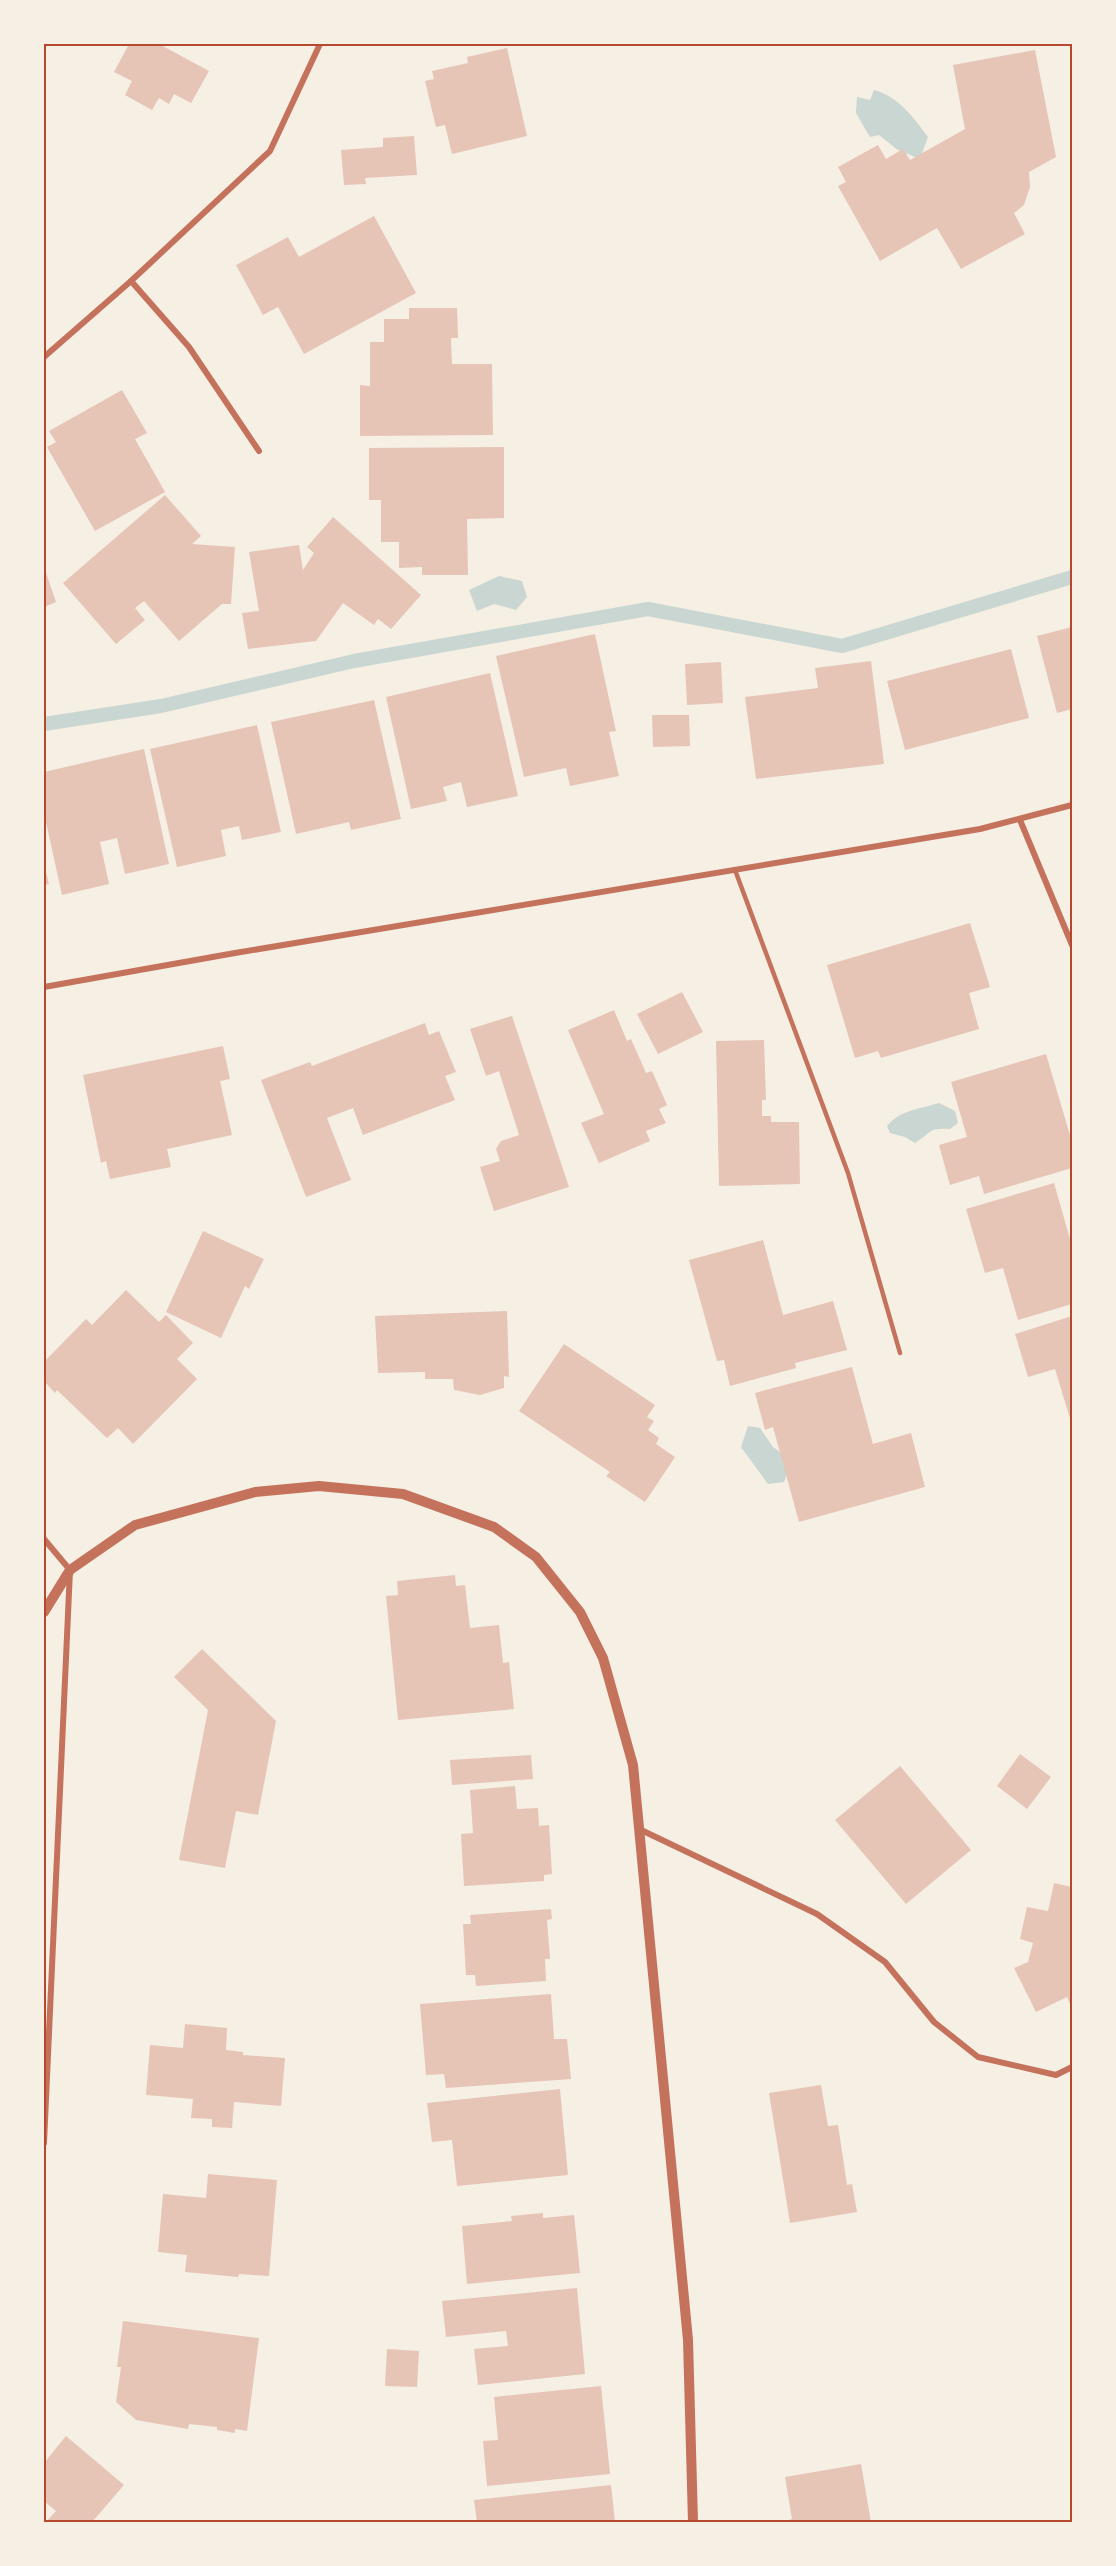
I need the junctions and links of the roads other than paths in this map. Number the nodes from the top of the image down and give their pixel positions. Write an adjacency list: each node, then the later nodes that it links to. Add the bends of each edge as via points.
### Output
1 (320, 44): 2 (street, via 270,151)
2 (131, 281): 3 (street); 4 (street, via 189,347)
3 (44, 357)
4 (259, 451)
5 (1072, 805): 6 (street)
6 (1020, 820): 7 (street); 8 (street)
7 (735, 870): 9 (street); 10 (lane, via 848,1173)
8 (1072, 945)
9 (44, 987)
10 (900, 1353)
11 (44, 1539): 12 (street)
12 (70, 1570): 13 (street); 14 (street, via 135,1524 255,1492 319,1486 403,1494 494,1527 536,1557 580,1612 603,1658 633,1764); 16 (street)
13 (44, 1612)
14 (639, 1828): 15 (street, via 817,1914 885,1962 934,2022 978,2057 1056,2075); 17 (street, via 688,2340)
15 (1072, 2067)
16 (44, 2143)
17 (693, 2523)

